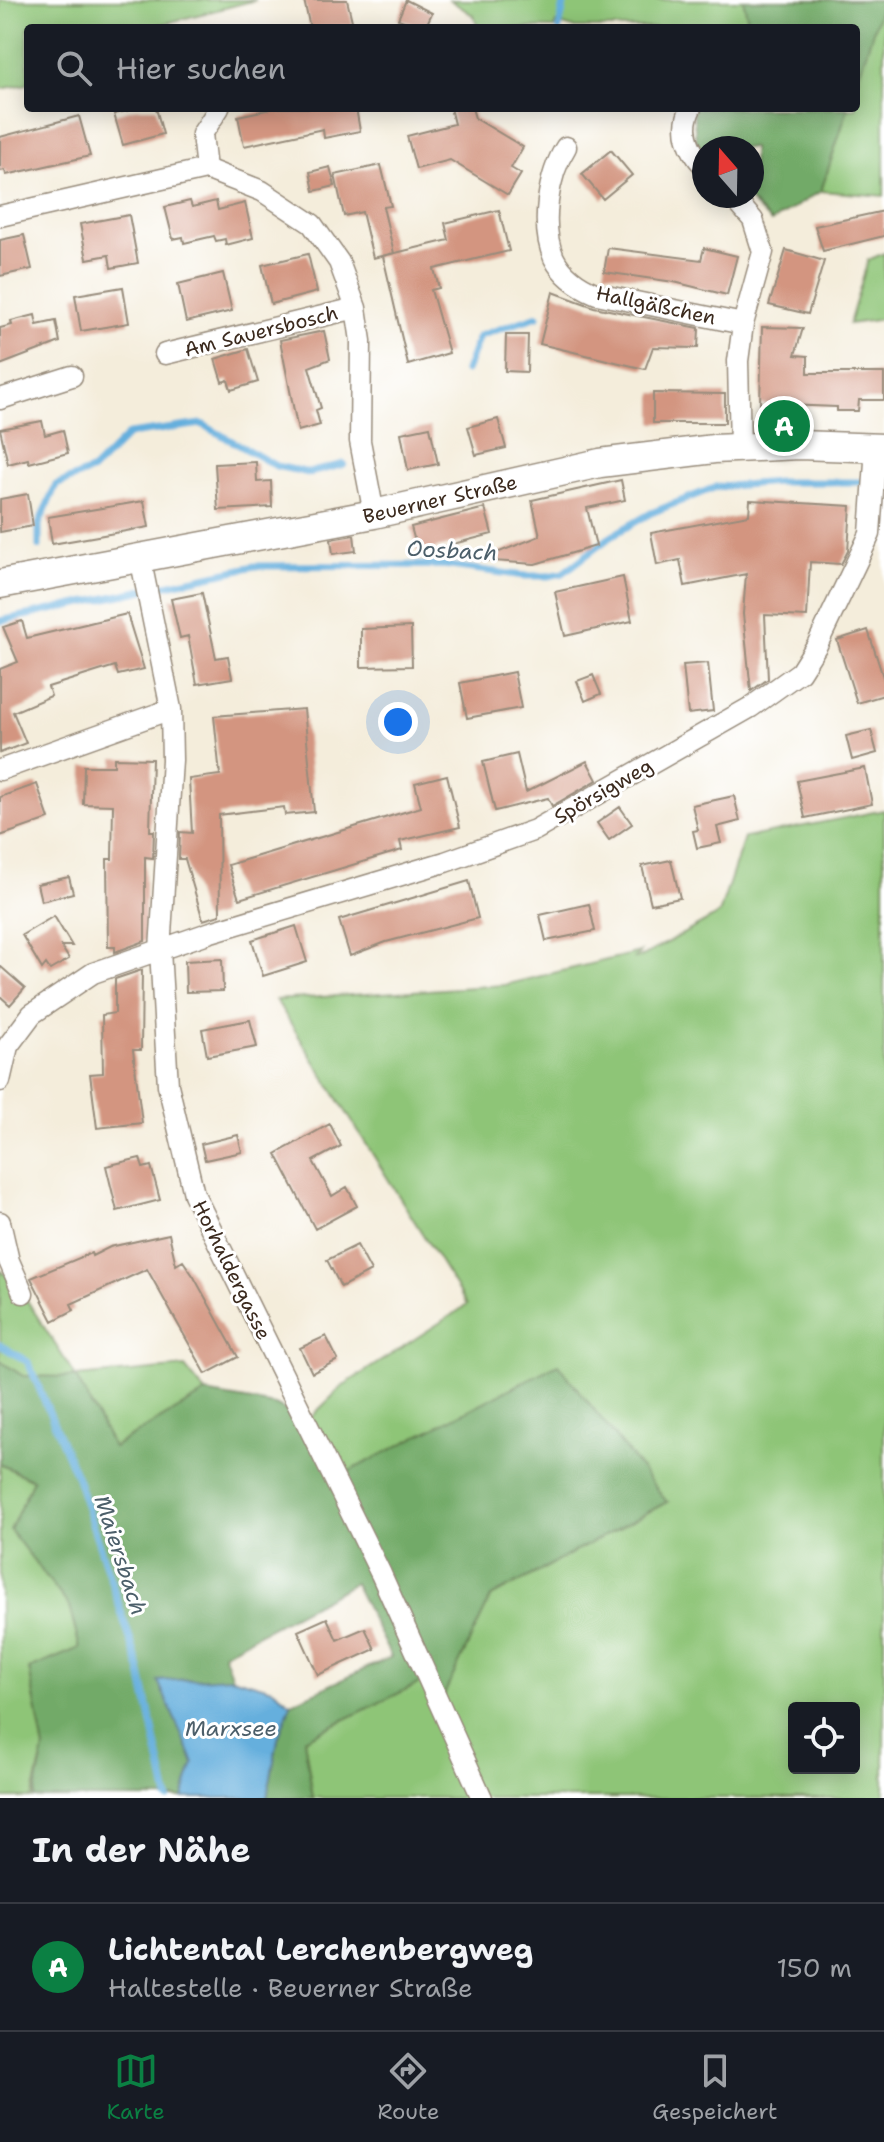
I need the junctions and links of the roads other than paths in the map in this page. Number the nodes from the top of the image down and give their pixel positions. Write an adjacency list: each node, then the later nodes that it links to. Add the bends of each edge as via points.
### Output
1 (216, 112): 5 (street, via 202,134)
2 (690, 112): 4 (street, via 685,131)
3 (566, 147): 9 (street, Hallgäßchen, via 554,165 548,214 555,260 576,285)
4 (692, 151)
5 (206, 169): 7 (street); 8 (street, Am Sauersbosch, via 262,191 312,224 339,262)
6 (742, 208): 9 (street, via 753,220 763,252)
7 (0, 216)
8 (356, 308): 10 (street, Am Sauersbosch); 15 (street, Am Sauersbosch, via 361,341 360,441)
9 (743, 324): 13 (street, via 738,361)
10 (165, 354)
11 (72, 376): 12 (street)
12 (0, 399)
13 (740, 448): 14 (main road, Beuerner Straße); 15 (main road, Beuerner Straße, via 600,463)
14 (878, 451): 20 (street, Spörsigweg, via 870,534 817,645 800,672 751,707 535,830)
15 (374, 514): 16 (main road, Beuerner Straße)
16 (141, 565): 17 (main road, Beuerner Straße); 18 (street, Horhaldergasse)
17 (0, 584)
18 (171, 709): 19 (street); 20 (street, Horhaldergasse)
19 (0, 770)
20 (160, 950): 21 (street, Spörsigweg, via 93,973 32,1014); 25 (street, Horhaldergasse, via 168,1085 194,1194 387,1587)
21 (4, 1041): 22 (street)
22 (0, 1081)
23 (0, 1222): 24 (street)
24 (23, 1293)
25 (482, 1798)

